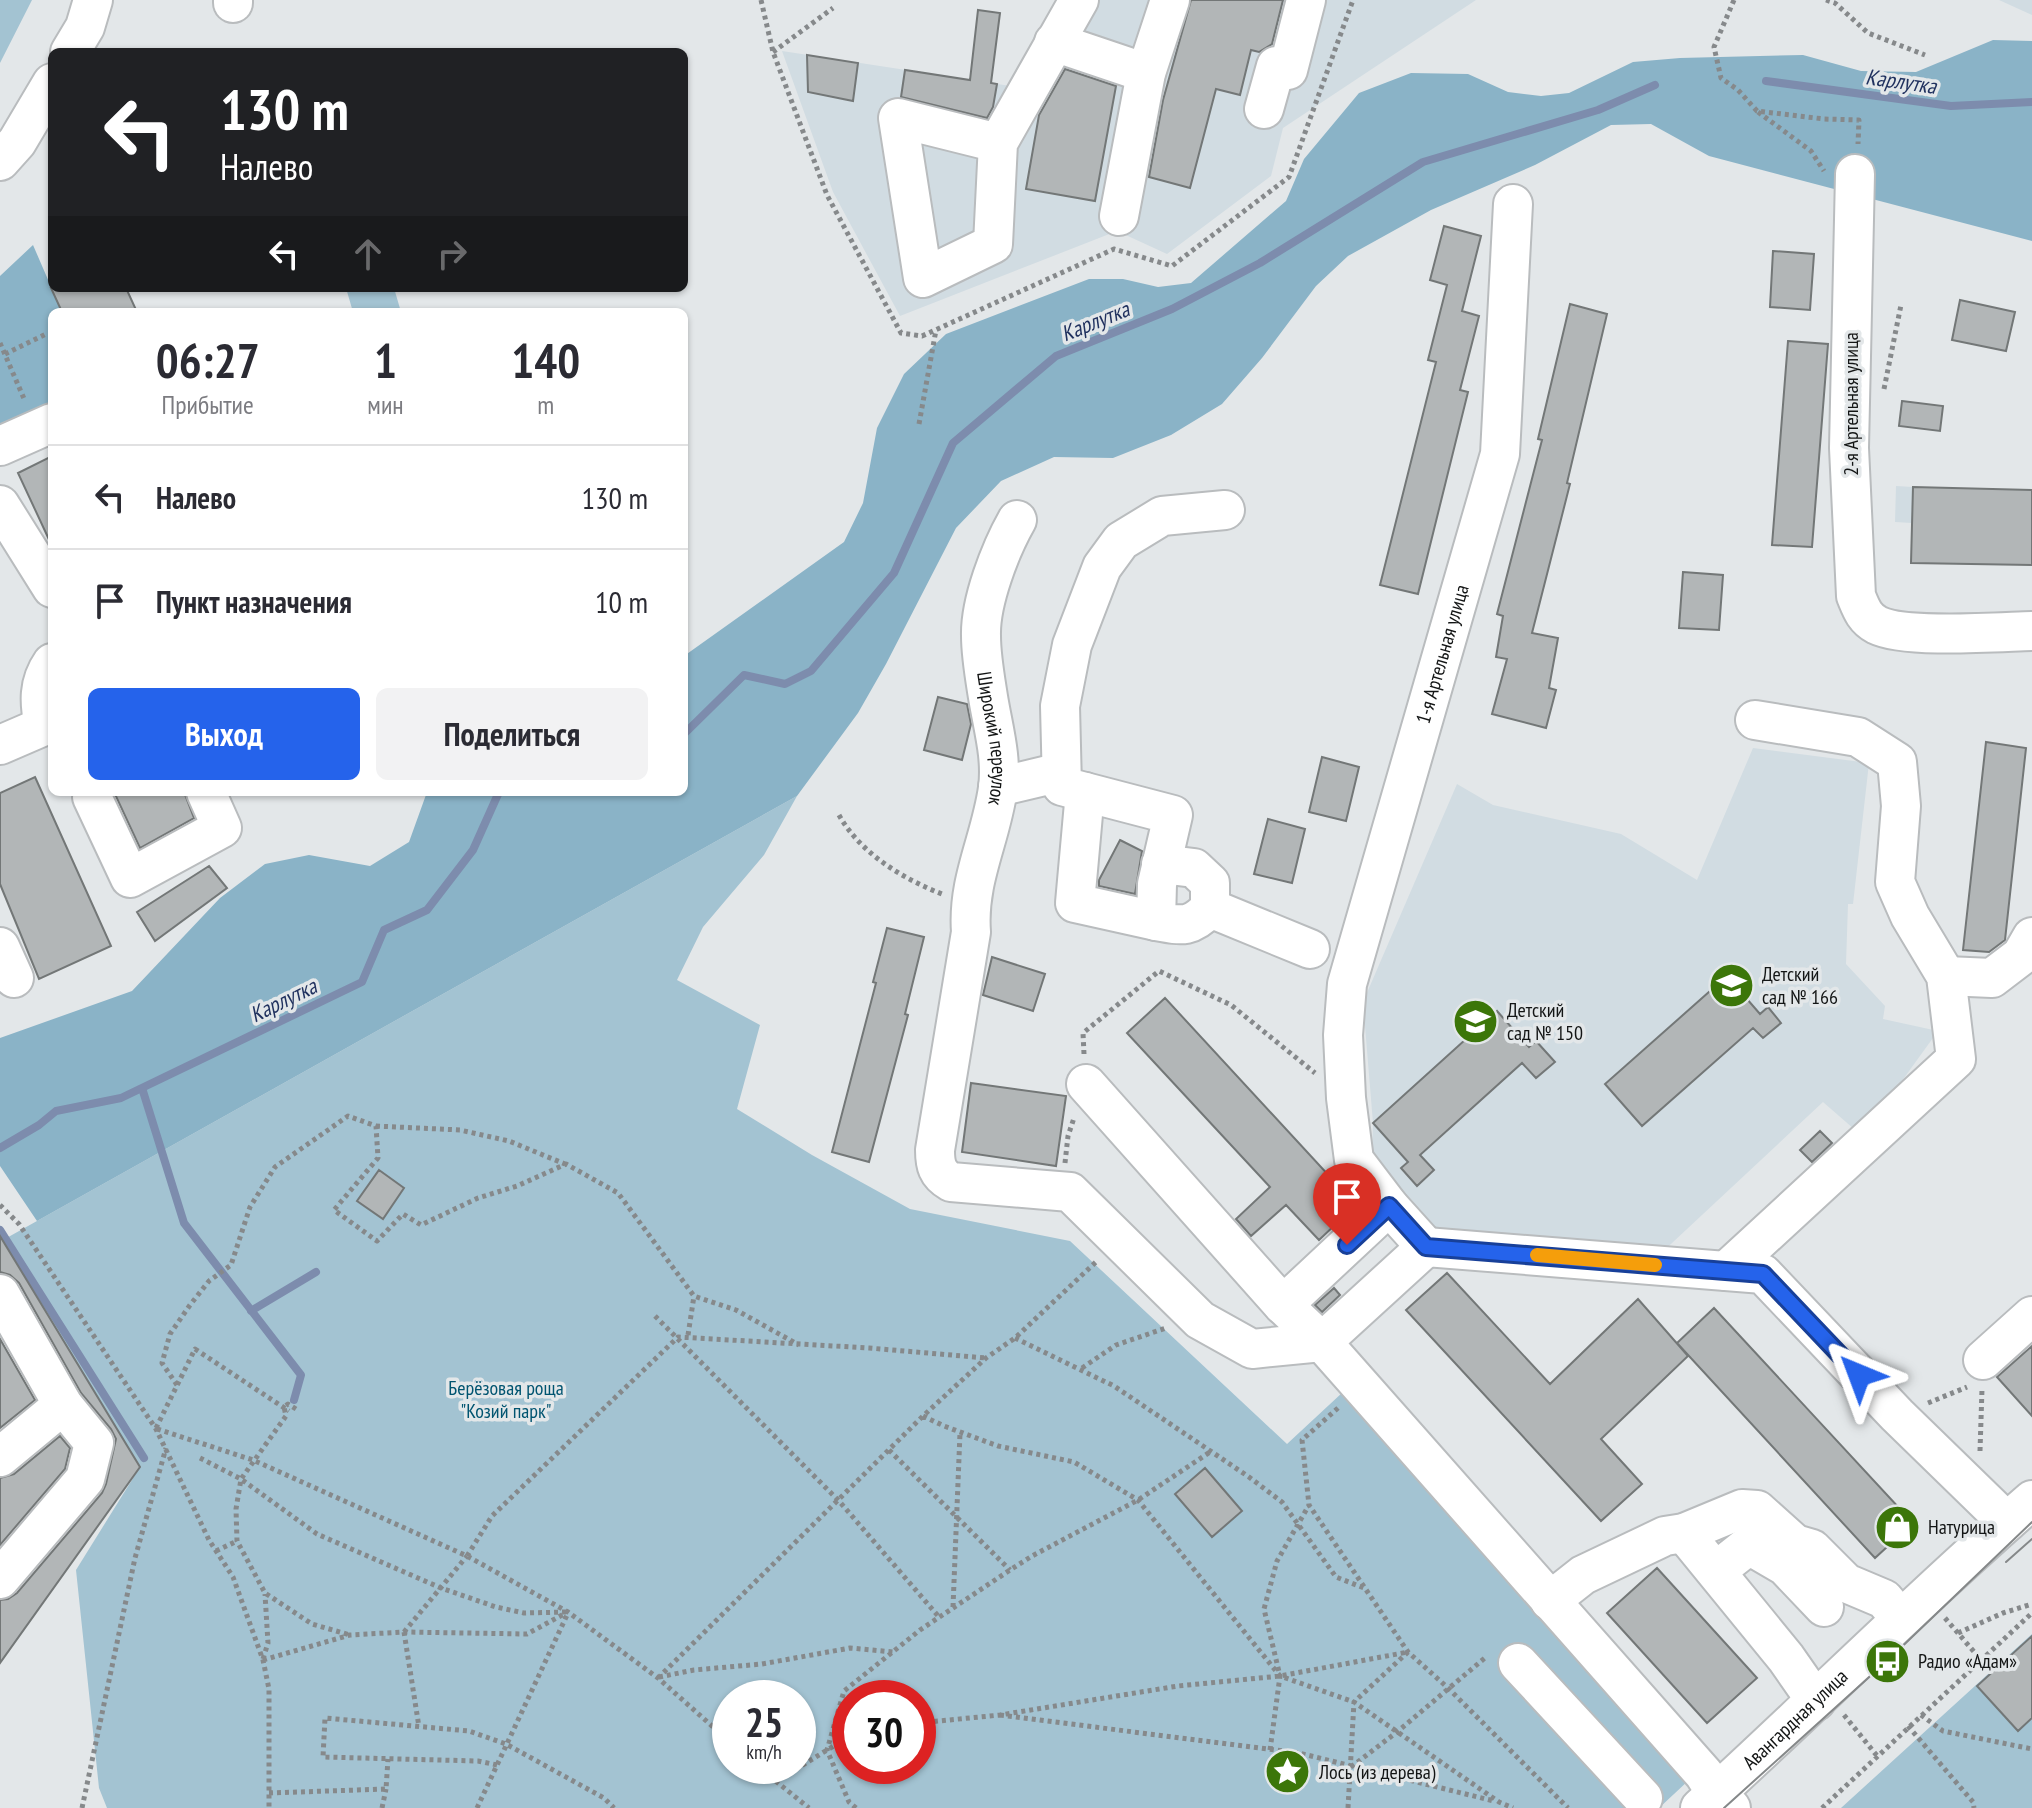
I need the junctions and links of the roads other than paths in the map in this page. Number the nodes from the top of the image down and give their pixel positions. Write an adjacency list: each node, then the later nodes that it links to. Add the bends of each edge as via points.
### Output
1 (93, 0): 6 (street)
2 (1079, 0): 5 (street)
3 (1170, 0): 7 (street)
4 (1306, 0): 9 (street, via 1288,70 1276,66)
5 (1054, 42): 7 (street); 10 (street)
6 (72, 48)
7 (1146, 73): 14 (street)
8 (48, 90): 11 (street)
9 (1264, 109)
10 (998, 143)
11 (0, 161)
12 (1855, 174): 21 (street, 2-я Артельная улица, via 1849,448 1856,596 1863,614 1878,625 1907,632)
13 (1513, 204): 36 (street, 1-я Артельная улица, via 1500,454 1347,984 1343,1035 1354,1160)
14 (1119, 216)
15 (44, 427): 16 (street)
16 (0, 446)
17 (0, 505): 20 (street)
18 (1225, 510): 25 (street, via 1162,516 1121,541 1102,567 1072,645 1060,706)
19 (1017, 520): 26 (street, Широкий переулок, via 1003,545 980,635 998,737)
20 (48, 579)
21 (2032, 631)
22 (48, 669): 24 (street, via 42,677 44,726)
23 (1755, 720): 34 (street, via 1858,737 1897,762 1901,806 1895,882)
24 (0, 745)
25 (1073, 782): 26 (street); 29 (street, via 1173,815); 31 (street, via 1075,903)
26 (998, 787): 42 (street, Широкий переулок, via 969,905 971,932 935,1150 937,1170 951,1182 1070,1192 1200,1320 1252,1349)
27 (208, 796): 28 (street, via 222,828 130,878)
28 (92, 797)
29 (1161, 864): 30 (street, via 1194,868 1210,883); 31 (street)
30 (1210, 908): 31 (street, via 1196,922 1179,926); 33 (street)
31 (1156, 921)
32 (2032, 937): 34 (street, via 2021,956 1992,978)
33 (1310, 949)
34 (1946, 976): 38 (street, via 1956,1059)
35 (1086, 1084): 40 (street)
36 (1389, 1206): 37 (street, 1-я Артельная улица); 40 (street)
37 (1426, 1247): 38 (street); 42 (street)
38 (1726, 1271): 46 (street, via 1763,1274 1897,1415 1979,1492)
39 (0, 1294): 44 (street)
40 (1283, 1305): 42 (street)
41 (2032, 1316): 43 (street)
42 (1322, 1342): 50 (street)
43 (1982, 1370)
44 (63, 1405): 45 (street); 49 (street, via 94,1443 85,1479)
45 (0, 1457)
46 (2020, 1511): 52 (street, Авангардная улица)
47 (1684, 1533): 48 (street); 50 (street, via 1665,1536 1583,1575); 52 (street, via 1742,1509 1757,1510 1795,1544 1812,1549 1846,1583 1884,1599)
48 (1716, 1571): 51 (street, via 1749,1545 1785,1566); 54 (street)
49 (0, 1579)
50 (1550, 1601): 55 (street)
51 (1824, 1607)
52 (1900, 1618): 54 (street, Авангардная улица)
53 (1504, 1658): 56 (street)
54 (1821, 1697): 58 (street, Авангардная улица)
55 (1659, 1724): 56 (street); 58 (street, via 1704,1774)
56 (1614, 1766): 57 (street)
57 (1643, 1798)
58 (1716, 1803)

